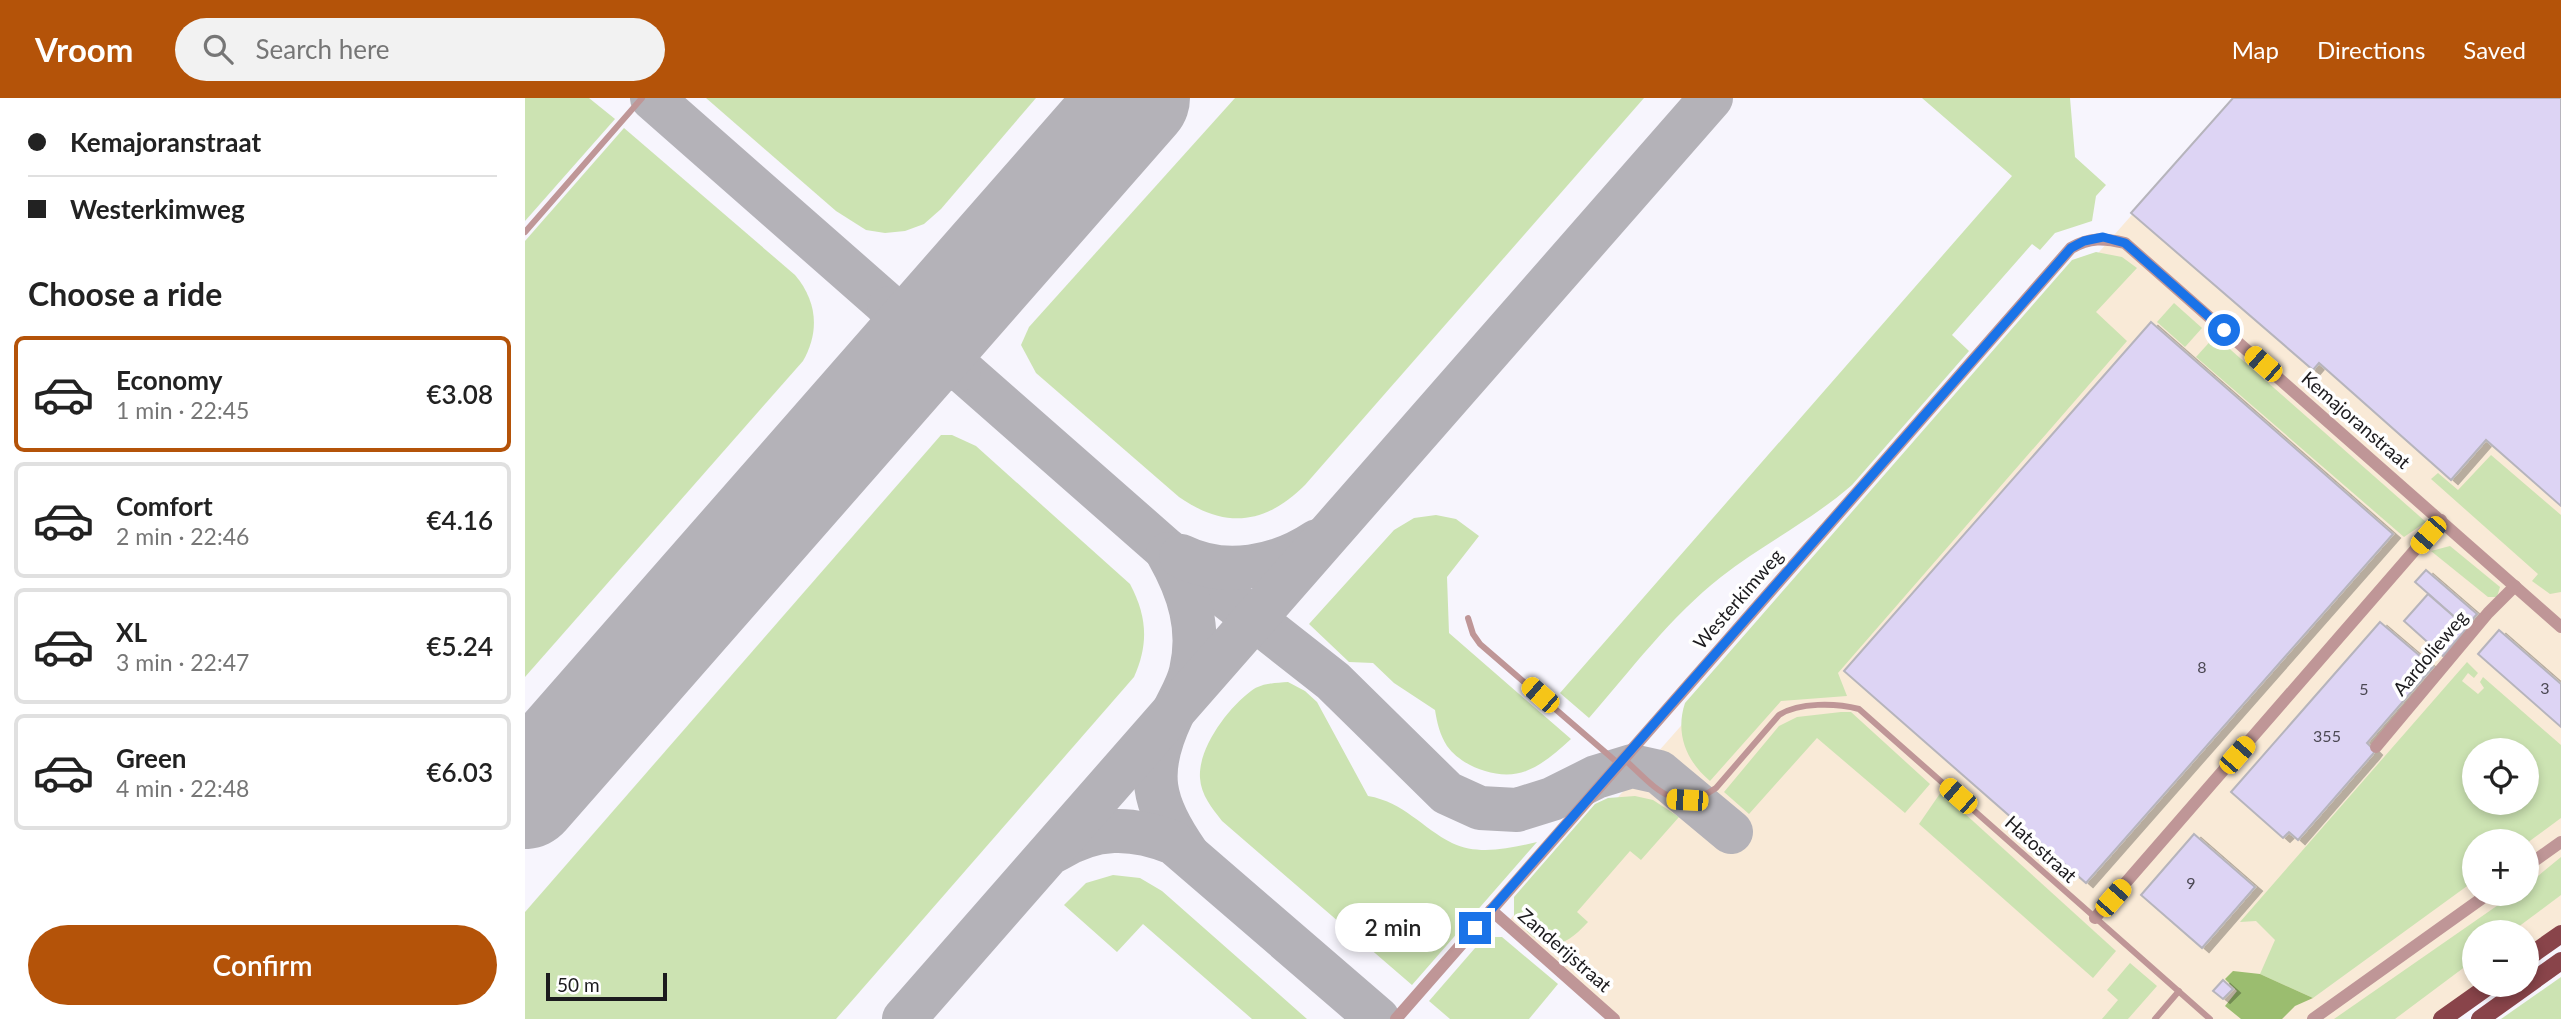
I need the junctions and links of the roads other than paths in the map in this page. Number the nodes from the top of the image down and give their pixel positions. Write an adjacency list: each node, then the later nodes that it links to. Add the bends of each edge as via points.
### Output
1 (642, 98): 2 (lane)
2 (525, 232)
3 (2125, 243): 4 (street, Kemajoranstraat); 9 (street, Westerkimweg, via 2103,237 2071,248)
4 (2441, 520): 5 (street, Kemajoranstraat); 14 (street)
5 (2515, 586): 7 (street, Kemajoranstraat); 8 (street, Aardolieweg)
6 (1468, 618): 9 (lane, via 1481,644)
7 (2561, 627)
8 (2376, 747)
9 (1621, 762): 13 (street, Westerkimweg); 14 (lane, Hatostraat, via 1673,800 1703,796 1716,788 1789,709 1859,709)
10 (2561, 842): 11 (street)
11 (2539, 858)
12 (2471, 906): 24 (street)
13 (1491, 910): 20 (street, Westerkimweg); 21 (street, Zanderijstraat)
14 (2095, 918): 18 (lane, Hatostraat)
15 (2561, 933): 16 (main road)
16 (2539, 949)
17 (2561, 961): 26 (main road)
18 (2179, 991): 22 (lane); 23 (lane, Hatostraat)
19 (2473, 997): 25 (main road)
20 (1396, 1019)
21 (1614, 1019)
22 (2155, 1019)
23 (2210, 1019)
24 (2313, 1019)
25 (2442, 1019)
26 (2480, 1019)

